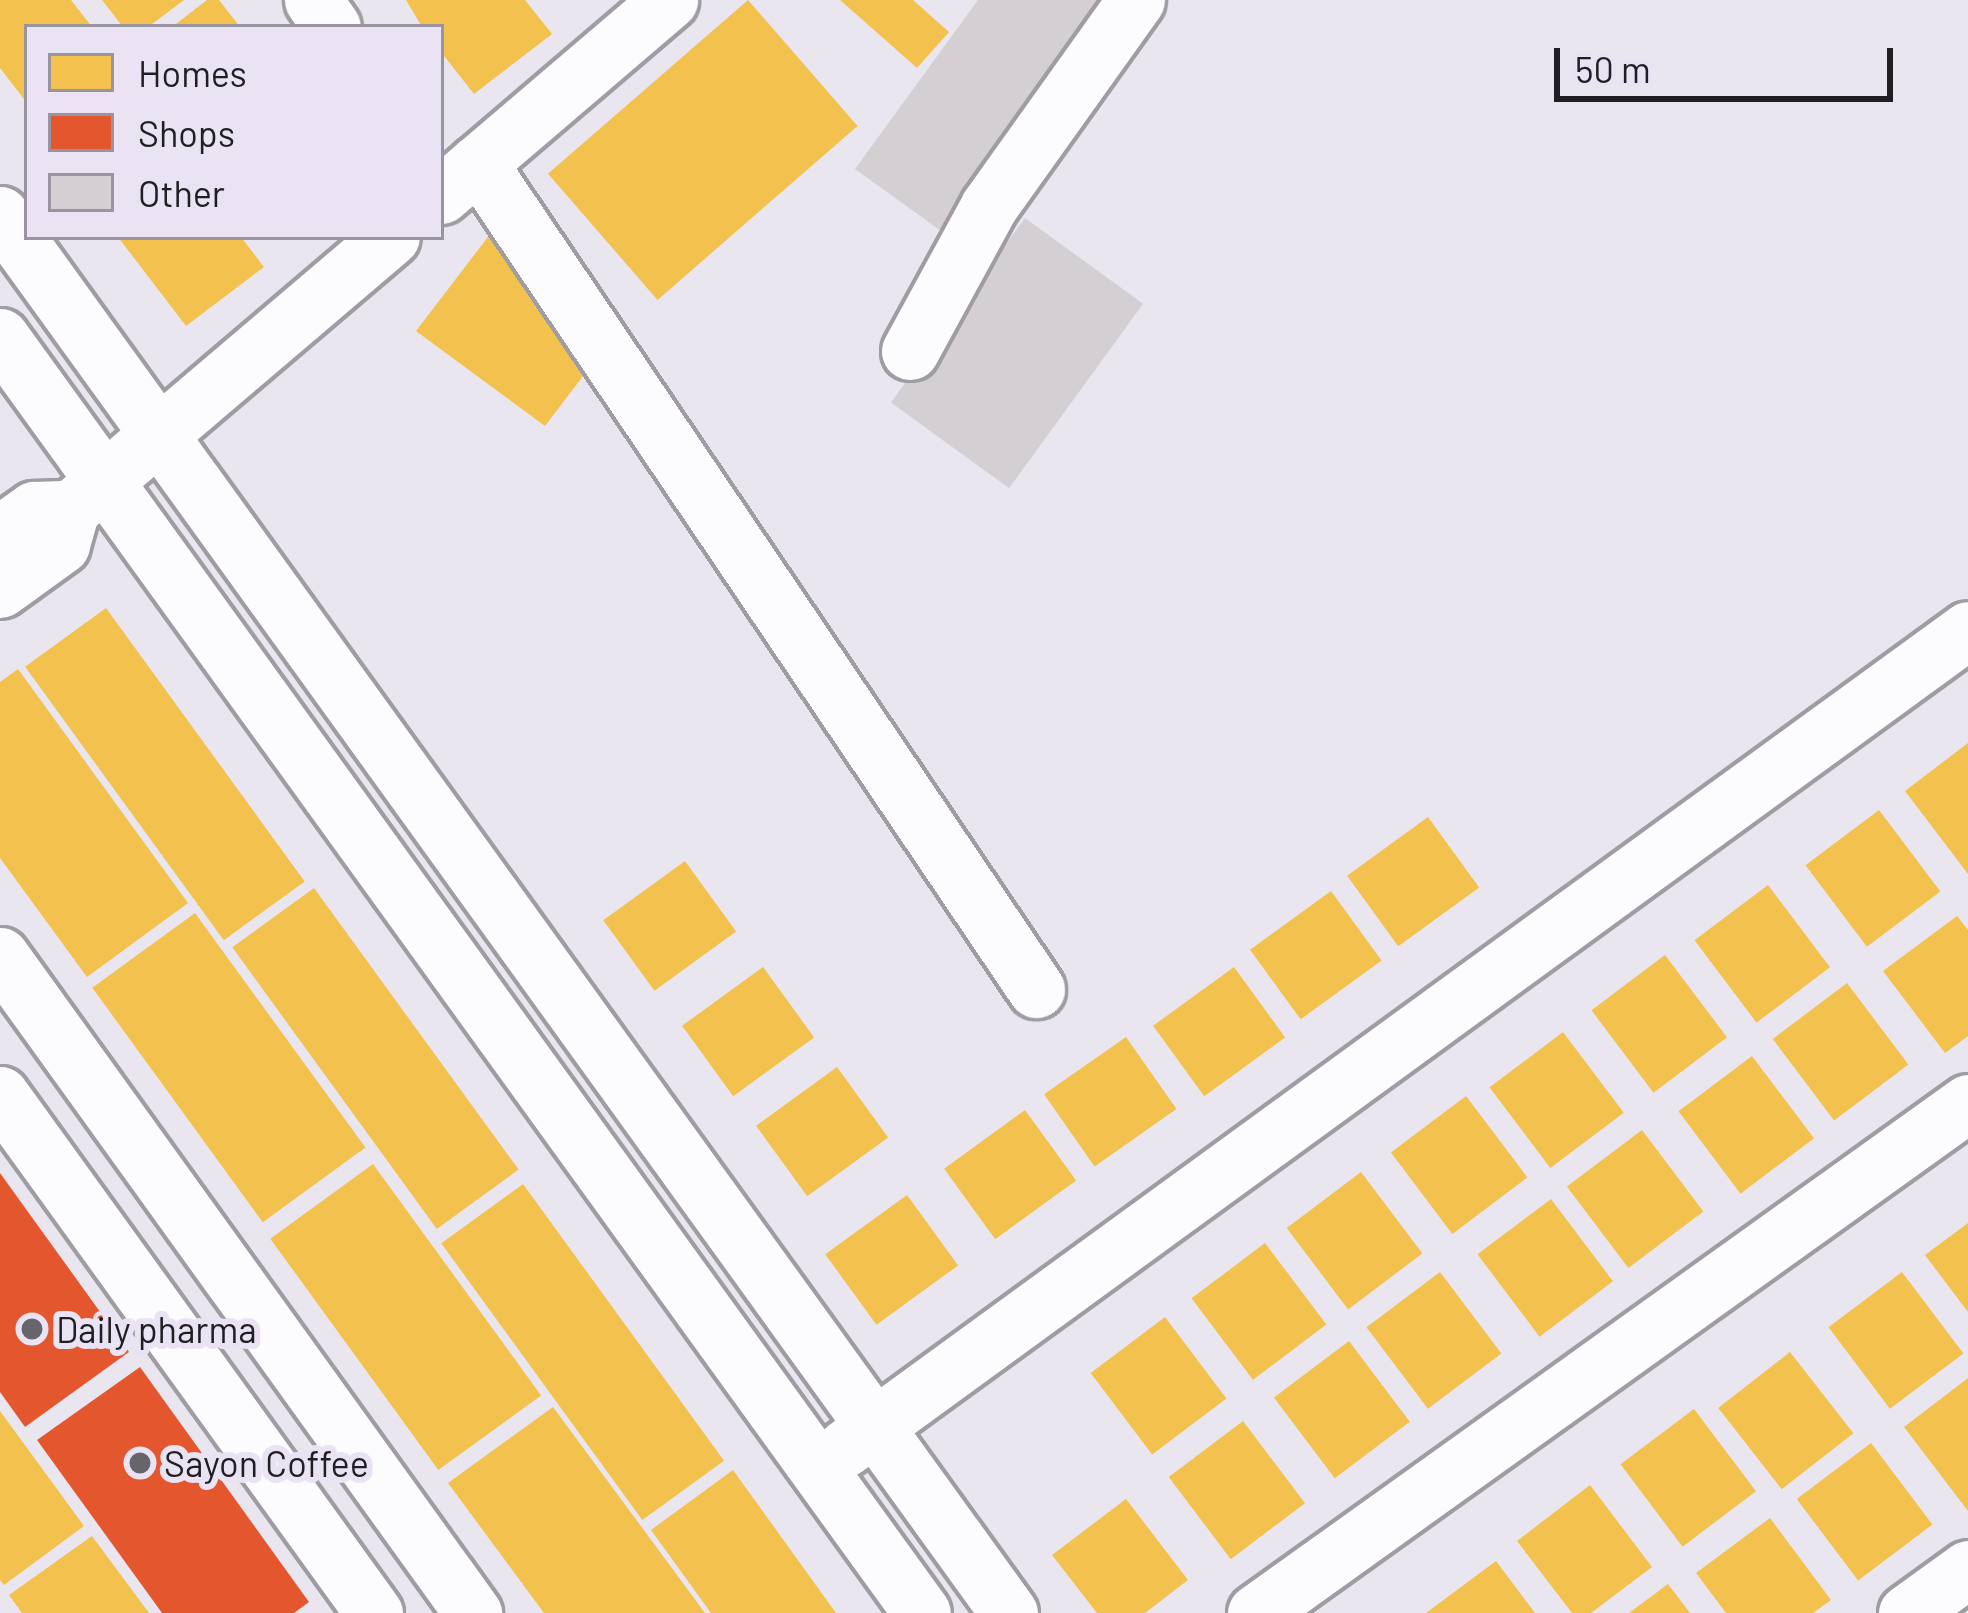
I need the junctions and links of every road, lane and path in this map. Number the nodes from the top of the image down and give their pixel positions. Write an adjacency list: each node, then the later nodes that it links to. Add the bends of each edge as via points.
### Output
1 (669, 0): 3 (street)
2 (1136, 0): 7 (street, via 989,206)
3 (452, 180): 16 (street)
4 (0, 215): 8 (street)
5 (387, 240): 8 (street)
6 (0, 338): 9 (street)
7 (910, 351)
8 (159, 435): 9 (street); 13 (street)
9 (88, 495): 10 (street, via 34,510); 11 (street, via 61,545); 15 (street)
10 (0, 534)
11 (0, 589)
12 (1968, 630): 21 (street)
13 (521, 936): 15 (street); 21 (street)
14 (0, 956): 19 (street)
15 (460, 973): 22 (street)
16 (1036, 989)
17 (0, 1095): 20 (street)
18 (1968, 1103): 28 (street)
19 (262, 1320): 20 (street); 25 (street)
20 (196, 1367): 24 (street)
21 (874, 1426): 22 (street); 27 (street)
22 (817, 1467): 26 (street)
23 (1968, 1569): 29 (street)
24 (374, 1613)
25 (473, 1613)
26 (922, 1613)
27 (1009, 1613)
28 (1256, 1613)
29 (1907, 1613)

